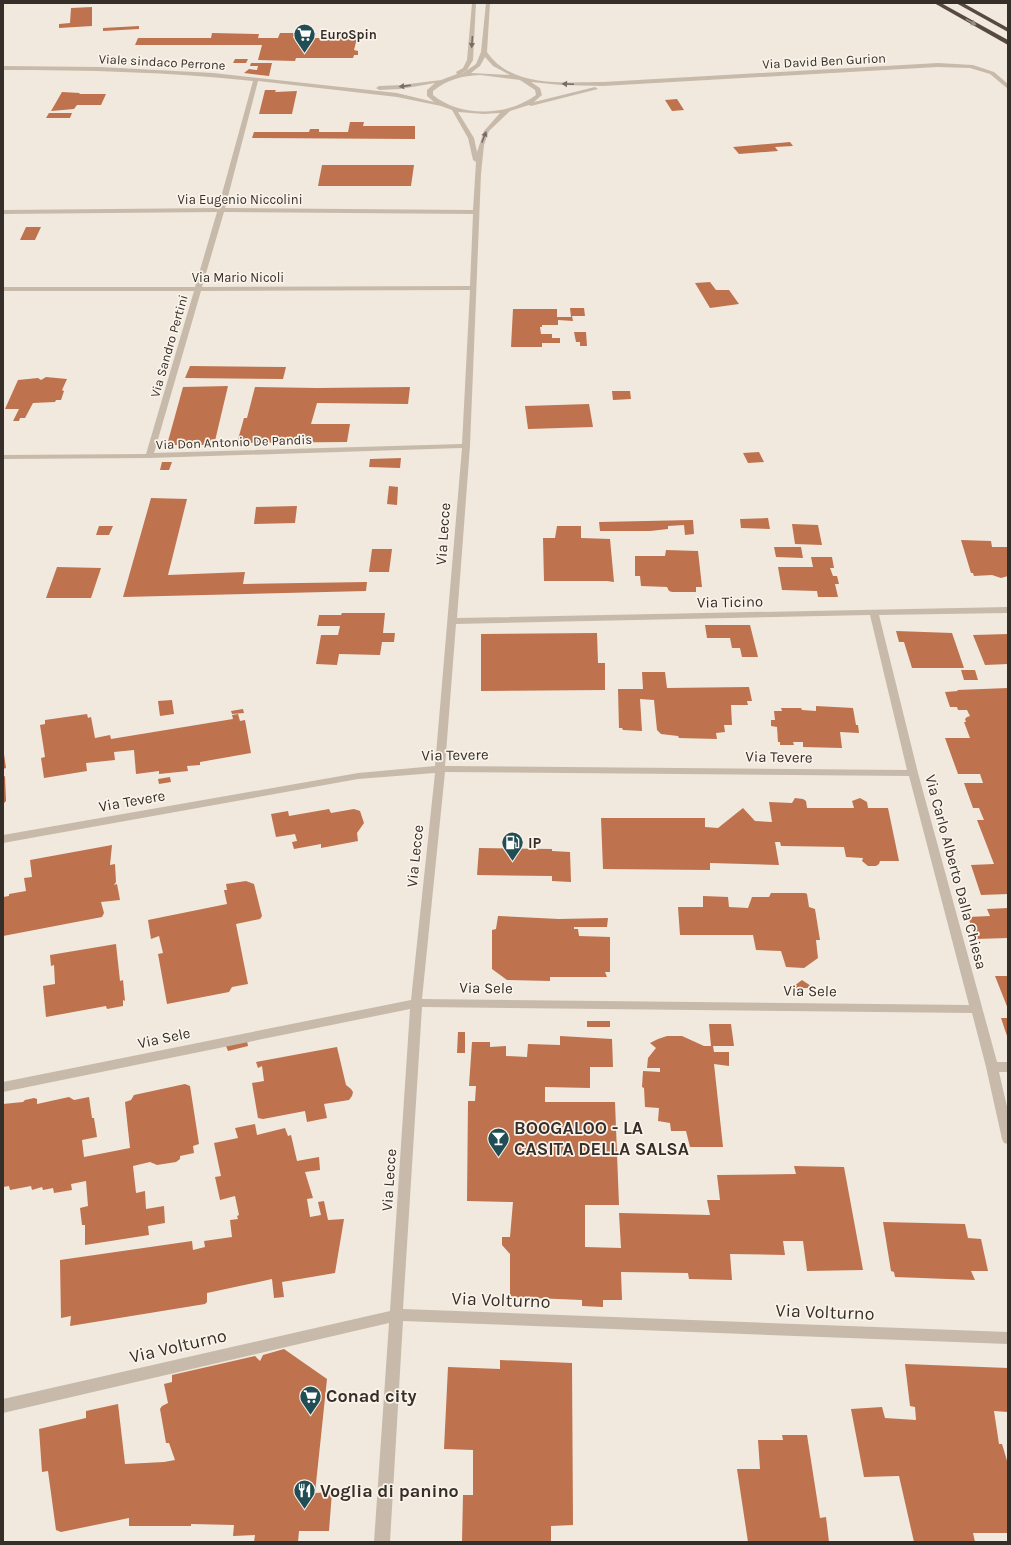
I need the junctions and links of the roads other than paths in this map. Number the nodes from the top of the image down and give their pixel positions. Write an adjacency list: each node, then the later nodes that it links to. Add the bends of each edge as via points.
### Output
1 (474, 3): 10 (street, one-way to 10, via 470,60 465,69)
2 (488, 3): 7 (street)
3 (937, 3): 6 (highway, one-way to 6)
4 (959, 3): 5 (highway)
5 (1008, 30)
6 (1008, 44)
7 (484, 52): 9 (street, via 478,65); 11 (street, via 496,65)
8 (3, 68): 12 (street, Viale sindaco Perrone, via 162,72)
9 (459, 76): 10 (street); 11 (street, Via David Ben Gurion, via 491,74)
10 (450, 78): 13 (street)
11 (521, 79): 14 (street, Via David Ben Gurion, one-way to 11, via 576,84); 18 (street, via 538,89 539,95 534,101)
12 (256, 80): 15 (street, Viale sindaco Perrone); 22 (street, Via Sandro Pertini)
13 (444, 80): 15 (street, Viale sindaco Perrone, one-way to 15, via 382,88); 17 (street, via 430,90 430,96 434,101)
14 (635, 83): 16 (street, Via David Ben Gurion, via 938,65 971,66 992,73); 18 (street, Via David Ben Gurion, via 588,90)
15 (320, 86): 17 (street, Viale sindaco Perrone, via 397,95)
16 (1008, 87)
17 (443, 106): 19 (street, Viale sindaco Perrone)
18 (523, 106): 20 (street, Via David Ben Gurion)
19 (454, 109): 20 (street, Viale sindaco Perrone, via 490,112); 21 (street, Via Lecce, via 471,138)
20 (508, 110): 21 (street, Via Lecce, one-way to 20, via 484,133)
21 (478, 174): 24 (street, Via Lecce)
22 (221, 210): 23 (street, Via Eugenio Niccolini); 24 (street, Via Eugenio Niccolini); 27 (street, Via Sandro Pertini)
23 (3, 212)
24 (476, 212): 25 (street, Via Lecce)
25 (473, 288): 27 (street, Via Mario Nicoli); 28 (street, Via Lecce)
26 (3, 289): 27 (street, Via Mario Nicoli)
27 (198, 289): 29 (street, Via Sandro Pertini)
28 (466, 446): 29 (street, Via Don Antonio De Pandis); 33 (street, Via Lecce)
29 (149, 456): 30 (street, Via Don Antonio De Pandis)
30 (3, 457)
31 (1008, 610): 32 (street, Via Ticino)
32 (874, 613): 33 (street, Via Ticino); 35 (street, Via Carlo Alberto Dalla Chiesa)
33 (453, 621): 34 (street, Via Lecce)
34 (440, 769): 35 (street, Via Tevere); 36 (street, Via Tevere, via 358,776); 37 (street, Via Lecce)
35 (913, 773): 38 (street, Via Carlo Alberto Dalla Chiesa)
36 (3, 839)
37 (416, 1003): 38 (street, Via Sele); 41 (street, Via Sele); 43 (street, Via Lecce)
38 (977, 1010): 39 (street, Via Carlo Alberto Dalla Chiesa)
39 (992, 1067): 40 (street); 42 (street, Via Carlo Alberto Dalla Chiesa)
40 (1008, 1067)
41 (3, 1087)
42 (1008, 1139)
43 (397, 1314): 44 (street, Via Volturno); 45 (street, Via Volturno); 46 (street, Via Lecce)
44 (1008, 1338)
45 (3, 1406)
46 (382, 1542)

